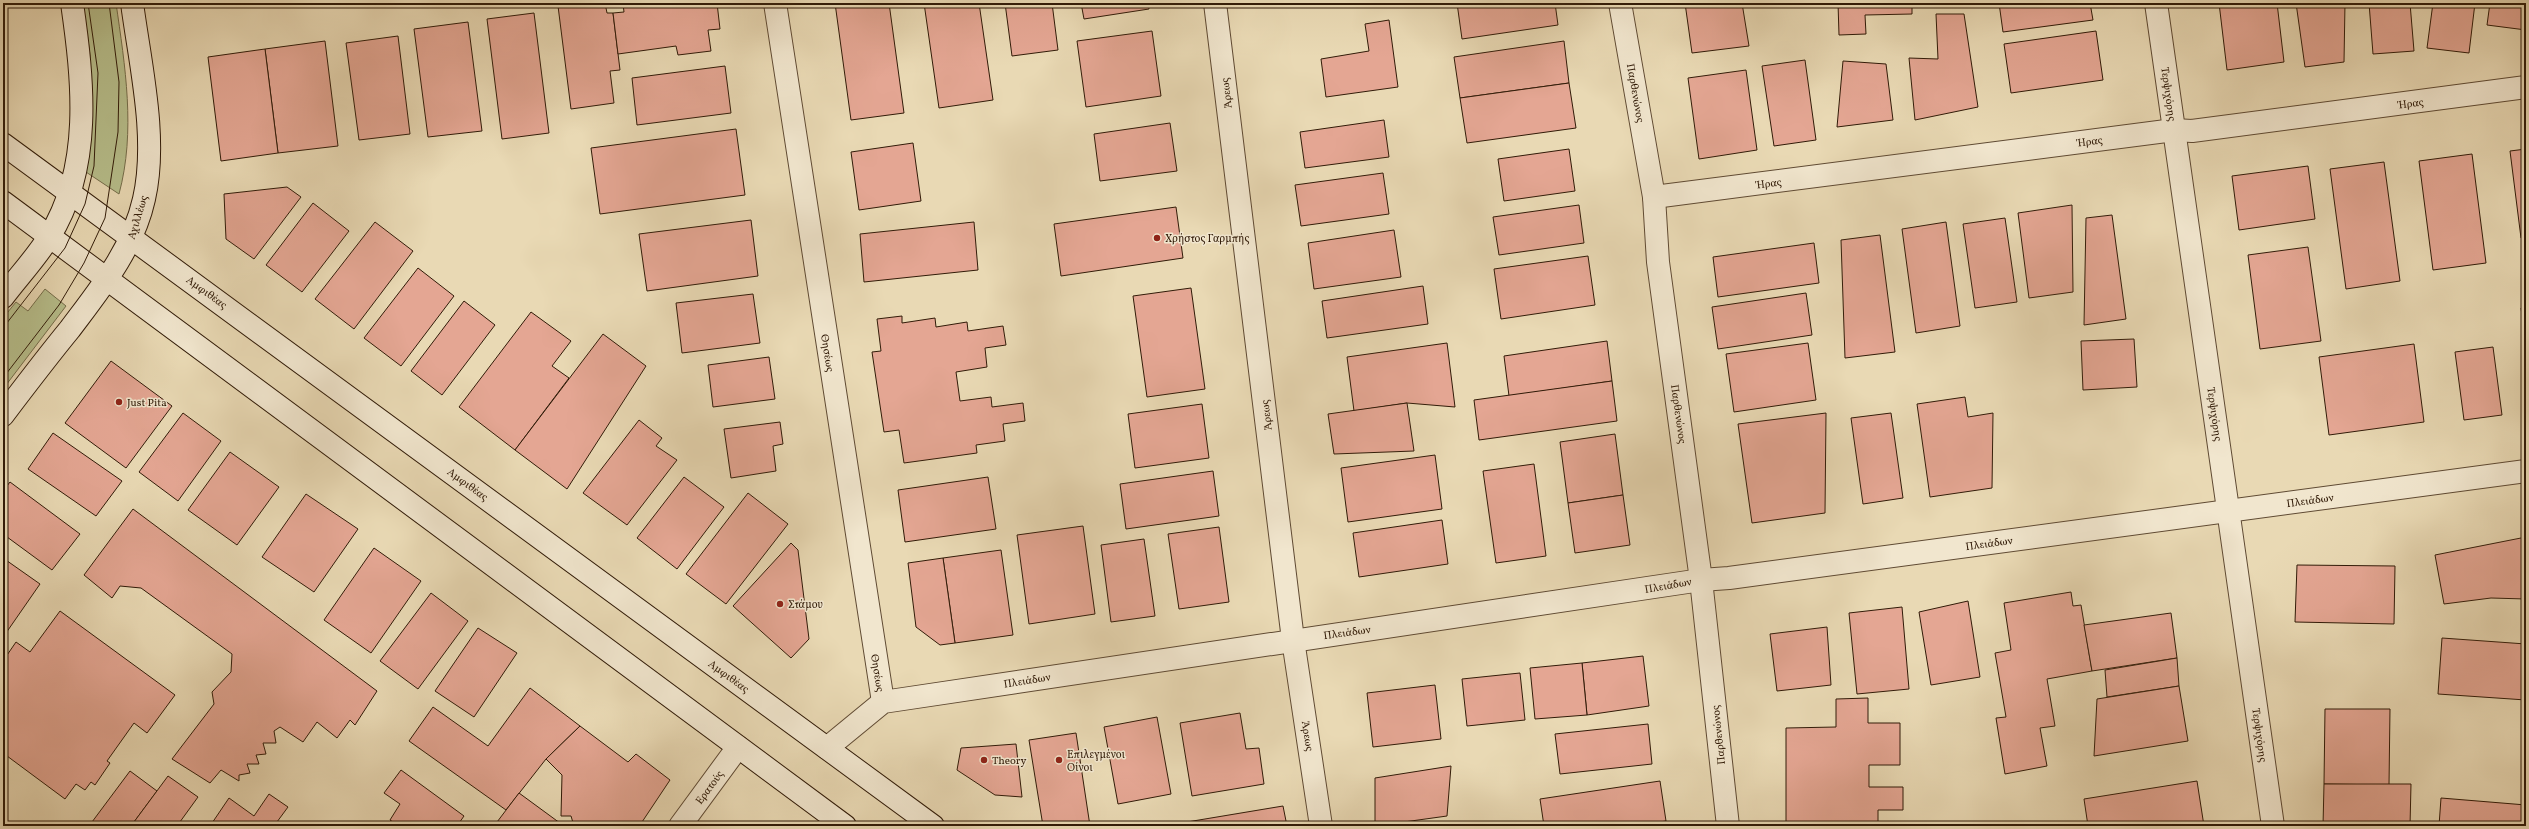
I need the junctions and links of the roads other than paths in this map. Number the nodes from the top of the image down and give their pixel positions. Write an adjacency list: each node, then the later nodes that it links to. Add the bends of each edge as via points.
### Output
1 (72, 3): 10 (street, via 80,57 83,112)
2 (132, 3): 14 (street, Αχιλλέως, via 148,140 144,198)
3 (775, 3): 22 (street, Θησέως)
4 (1215, 3): 21 (street, Άρεως)
5 (1620, 3): 11 (street, Παρθενώνος)
6 (2156, 3): 8 (street, Τερψιχόρης)
7 (2526, 88): 8 (street, Ήρας, via 2192,131)
8 (2174, 130): 11 (street, Ήρας); 19 (street, Τερψιχόρης)
9 (3, 144): 10 (street, Αμφιθέας)
10 (70, 194): 13 (street); 14 (street, Αμφιθέας)
11 (1654, 197): 20 (street, Παρθενώνος, via 1658,262)
12 (3, 202): 13 (street)
13 (50, 236): 15 (street); 16 (street)
14 (132, 237): 15 (street, Αχιλλέως); 24 (street, Αμφιθέας)
15 (107, 280): 17 (street, Αχιλλέως); 23 (street)
16 (3, 297)
17 (3, 415)
18 (2526, 471): 19 (street, Πλειάδων)
19 (2228, 511): 20 (street, Πλειάδων); 30 (street, Τερψιχόρης)
20 (1701, 580): 21 (street, Πλειάδων); 29 (street, Παρθενώνος)
21 (1293, 640): 22 (street, Πλειάδων); 28 (street, Άρεως)
22 (883, 702): 24 (street)
23 (738, 747): 25 (street, Ερατούς); 26 (street)
24 (827, 748): 27 (street, Αμφιθέας)
25 (680, 826)
26 (845, 826)
27 (933, 826)
28 (1321, 826)
29 (1728, 826)
30 (2273, 826)

